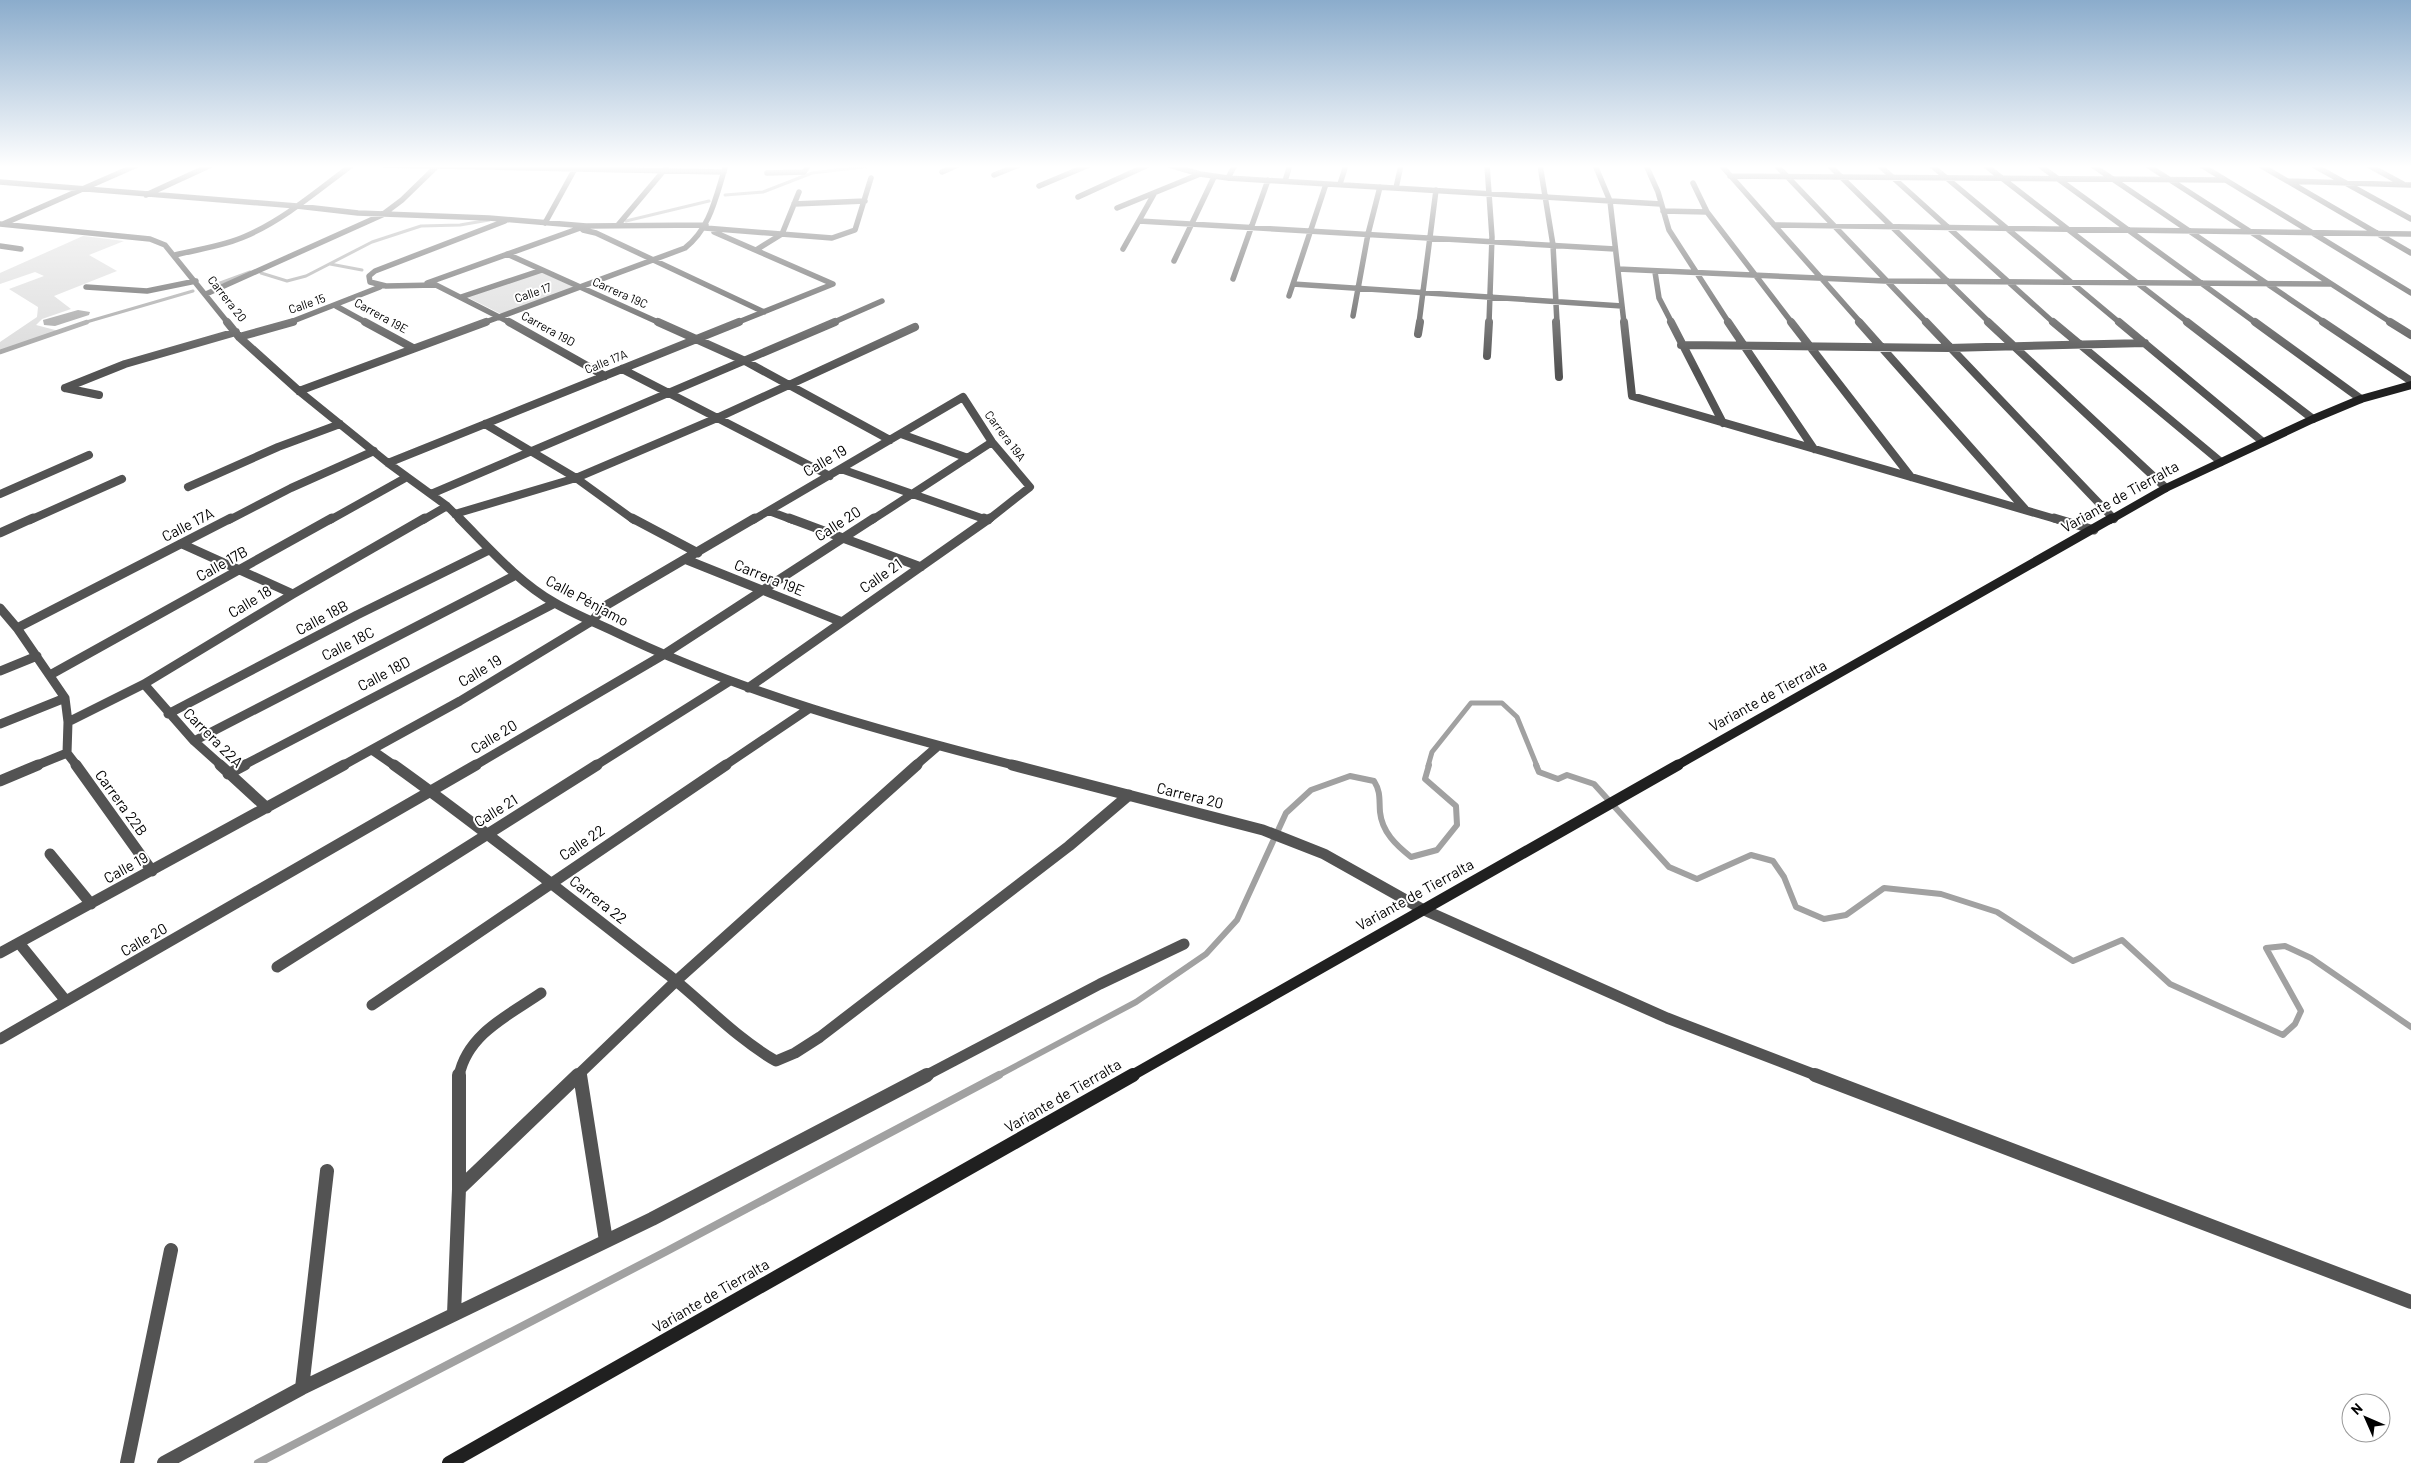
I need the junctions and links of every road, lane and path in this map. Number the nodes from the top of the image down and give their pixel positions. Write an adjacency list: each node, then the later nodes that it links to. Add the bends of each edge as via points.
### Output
1 (87, 233): 47 (street, Carrera 20, via 150,240 165,245)
2 (252, 233): 47 (street)
3 (341, 233): 74 (street)
4 (473, 233): 69 (street, via 375,271 369,276 370,282)
5 (566, 233): 46 (street)
6 (597, 233): 48 (street)
7 (700, 233): 48 (street, Calle 17, via 692,244)
8 (719, 233): 44 (street)
9 (774, 233): 34 (street)
10 (848, 233): 34 (street, via 832,238)
11 (1132, 233): 42 (street)
12 (1187, 233): 49 (street)
13 (1250, 233): 55 (street)
14 (1309, 233): 63 (street)
15 (1354, 233): 35 (street)
16 (1431, 233): 37 (street)
17 (1492, 233): 38 (street)
18 (1552, 233): 39 (street)
19 (1613, 233): 43 (street)
20 (1671, 233): 53 (street)
21 (1724, 233): 54 (street)
22 (1781, 233): 56 (street)
23 (1842, 233): 57 (street)
24 (1899, 233): 59 (street)
25 (1954, 233): 60 (street)
26 (2015, 233): 62 (street)
27 (2072, 233): 64 (street)
28 (2132, 233): 65 (street)
29 (2193, 233): 67 (street)
30 (2252, 233): 66 (street)
31 (2312, 233): 72 (street)
32 (2376, 233): 45 (street)
33 (2386, 233): 36 (street)
34 (782, 234): 44 (street)
35 (1368, 234): 37 (street); 71 (street)
36 (2411, 234)
37 (1430, 238): 38 (street); 73 (street)
38 (1492, 241): 39 (street); 76 (street)
39 (1553, 245): 43 (street); 79 (street)
40 (0, 246): 41 (street)
41 (21, 249)
42 (1123, 249)
43 (1615, 249): 50 (street)
44 (756, 250): 82 (street, Calle 17A, via 833,284)
45 (2411, 253)
46 (508, 254): 51 (street, Carrera 19C); 61 (street)
47 (175, 255): 58 (street, Carrera 20)
48 (654, 261): 70 (street, Calle 17); 82 (street)
49 (1174, 261)
50 (1618, 268): 52 (street); 81 (street)
51 (542, 270): 70 (street, Carrera 19C); 77 (street)
52 (1655, 272): 53 (street); 91 (street, via 1659,298)
53 (1695, 273): 54 (street); 93 (street)
54 (1759, 277): 56 (street); 94 (street)
55 (1233, 279)
56 (1821, 279): 57 (street); 97 (street)
57 (1885, 281): 59 (street); 98 (street)
58 (196, 282): 68 (street, via 147,292); 74 (street, Carrera 20)
59 (1947, 282): 60 (street); 95 (street)
60 (2010, 282): 62 (street); 92 (street)
61 (427, 283): 69 (street, Carrera 19D); 77 (street, Carrera 19D)
62 (2073, 283): 64 (street); 90 (street)
63 (1293, 284): 71 (street); 75 (street)
64 (2137, 284): 65 (street); 113 (street)
65 (2204, 284): 67 (street); 111 (street)
66 (2330, 284): 67 (street); 88 (street)
67 (2270, 285): 104 (street)
68 (86, 287)
69 (380, 287): 80 (street, Calle 15)
70 (582, 288): 83 (street, Calle 17); 89 (street, Carrera 19C)
71 (1358, 288): 73 (street); 84 (street)
72 (2411, 292)
73 (1423, 293): 76 (street); 86 (street)
74 (206, 294): 87 (street, Carrera 20)
75 (1289, 296)
76 (1490, 297): 79 (street); 99 (street)
77 (461, 298): 83 (street, Carrera 19D)
78 (882, 301): 100 (street)
79 (1555, 302): 81 (street); 103 (street)
80 (336, 306): 87 (street, Calle 15); 96 (street, Carrera 19E)
81 (1622, 306): 114 (street, via 1632,396)
82 (764, 312): 89 (street, Calle 17A)
83 (499, 316): 96 (street, Calle 17); 102 (street, Carrera 19D)
84 (1353, 316)
85 (915, 327): 105 (street)
86 (1418, 334)
87 (237, 335): 107 (street, Calle Pénjamo); 109 (street, Calle 15, via 125,364 65,388)
88 (2411, 335)
89 (696, 339): 100 (street, Carrera 19C); 101 (street, Calle 17A)
90 (2145, 343): 92 (street); 120 (street)
91 (1681, 345): 93 (street); 114 (street)
92 (2079, 345): 95 (street); 126 (street)
93 (1746, 346): 94 (street); 121 (street)
94 (1812, 347): 97 (street); 131 (street)
95 (2014, 347): 98 (street); 136 (street)
96 (413, 348): 107 (street, Calle 17)
97 (1882, 348): 98 (street); 141 (street)
98 (1948, 348): 144 (street)
99 (1487, 356)
100 (745, 361): 105 (street, Carrera 19C); 108 (street)
101 (622, 369): 102 (street, Calle 17A); 108 (street)
102 (606, 376): 116 (street, Calle 17A)
103 (1559, 377)
104 (2411, 381)
105 (788, 384): 112 (street); 118 (street, Carrera 19C)
106 (2411, 385): 111 (main road, Variante de Tierralta)
107 (299, 391): 115 (street, Calle Pénjamo)
108 (669, 393): 112 (street); 123 (street)
109 (99, 395)
110 (963, 397): 117 (street, Calle 19); 119 (street, Carrera 19A)
111 (2361, 399): 113 (main road, Variante de Tierralta)
112 (717, 418): 130 (street); 132 (street)
113 (2313, 419): 120 (main road, Variante de Tierralta)
114 (1724, 423): 121 (street)
115 (340, 424): 122 (street, Calle Pénjamo); 134 (street)
116 (485, 424): 123 (street); 127 (street, Calle 17A)
117 (901, 434): 118 (street, Calle 19); 125 (street)
118 (890, 440): 128 (street, Calle 19)
119 (992, 442): 125 (street, Calle 20); 135 (street, Carrera 19A)
120 (2263, 442): 126 (main road, Variante de Tierralta)
121 (1814, 449): 131 (street)
122 (374, 451): 127 (street, Calle Pénjamo); 149 (street, Calle 17A, via 291,488)
123 (531, 452): 132 (street); 138 (street)
124 (89, 455): 137 (street)
125 (968, 458): 139 (street, Calle 20)
126 (2221, 462): 136 (main road, Variante de Tierralta)
127 (388, 463): 129 (street, Calle Pénjamo)
128 (841, 469): 130 (street, Calle 19); 139 (street)
129 (407, 476): 138 (street, Calle Pénjamo); 154 (street, Calle 17B)
130 (830, 476): 142 (street, Calle 19)
131 (1911, 477): 141 (street)
132 (576, 478): 143 (street); 151 (street, via 625,515)
133 (122, 479): 147 (street)
134 (188, 487)
135 (1030, 487): 145 (street, Calle 21)
136 (2166, 488): 144 (main road, Variante de Tierralta)
137 (0, 494)
138 (431, 494): 140 (street, Calle Pénjamo)
139 (912, 494): 145 (street); 148 (street, Calle 20)
140 (447, 506): 143 (street, Calle Pénjamo); 157 (street, Calle 18)
141 (2026, 510): 146 (street)
142 (770, 511): 148 (street); 151 (street, Calle 19)
143 (455, 514): 150 (street, Calle Pénjamo)
144 (2114, 519): 146 (main road, Variante de Tierralta)
145 (988, 520): 153 (street, Calle 21)
146 (2094, 530): 190 (main road, Variante de Tierralta)
147 (0, 533)
148 (843, 538): 153 (street); 156 (street, Calle 20)
149 (182, 544): 154 (street); 163 (street, Calle 17A)
150 (490, 550): 155 (street, Calle Pénjamo); 173 (street, Calle 18B)
151 (698, 553): 152 (street, Calle 19)
152 (687, 560): 156 (street, Carrera 19E); 161 (street, Calle 19, via 605,606)
153 (921, 567): 162 (street, Calle 21)
154 (240, 570): 157 (street); 167 (street, Calle 17B)
155 (516, 575): 158 (street, Calle Pénjamo); 176 (street, Calle 18C)
156 (763, 590): 162 (street, Carrera 19E); 164 (street, Calle 20)
157 (293, 594): 169 (street, Calle 18)
158 (555, 603): 161 (street, Calle Pénjamo); 180 (street, Calle 18D)
159 (0, 608): 160 (street)
160 (4, 618): 163 (street)
161 (592, 621): 164 (street, Calle Pénjamo); 178 (street, Calle 19)
162 (842, 622): 170 (street, Calle 21)
163 (17, 628): 165 (street)
164 (663, 655): 168 (street, Calle Pénjamo); 182 (street, Calle 20)
165 (37, 656): 166 (street); 167 (street)
166 (0, 671)
167 (50, 675): 171 (street)
168 (730, 681): 170 (street, Calle Pénjamo); 185 (street, Calle 21)
169 (144, 684): 173 (street, Carrera 22A); 174 (street, Calle 18)
170 (748, 688): 172 (street, Calle Pénjamo)
171 (65, 698): 174 (street); 175 (street)
172 (810, 708): 177 (street, Calle Pénjamo); 188 (street, Calle 22)
173 (168, 714): 176 (street, Carrera 22A)
174 (68, 722): 179 (street)
175 (0, 724)
176 (194, 741): 180 (street, Carrera 22A)
177 (938, 746): 183 (street, Carrera 20); 195 (street)
178 (372, 750): 182 (street, Carrera 22); 184 (street, Calle 19)
179 (67, 753): 181 (street); 187 (street, Carrera 22B)
180 (228, 774): 184 (street, Carrera 22A)
181 (0, 781)
182 (432, 791): 185 (street, Carrera 22); 197 (street, Calle 20)
183 (1129, 795): 190 (street, Carrera 20, via 1263,830 1324,854); 195 (street, Carrera 22, via 1069,846 828,1032 776,1061 756,1051)
184 (267, 808): 187 (street, Calle 19)
185 (487, 834): 188 (street, Carrera 22); 194 (street, Calle 21)
186 (50, 854): 189 (street)
187 (152, 871): 189 (street, Calle 19)
188 (550, 883): 195 (street, Carrera 22); 198 (street, Calle 22)
189 (91, 904): 191 (street, Calle 19)
190 (1422, 909): 205 (street, Carrera 20, via 1667,1018); 210 (main road, Variante de Tierralta)
191 (19, 943): 193 (street, Calle 19); 197 (street)
192 (1184, 944): 203 (street, via 1100,984)
193 (0, 954)
194 (277, 966)
195 (676, 981): 200 (street)
196 (541, 993): 202 (street, via 484,1032 468,1052 459,1074)
197 (66, 1002): 199 (street, Calle 20)
198 (372, 1005)
199 (0, 1039)
200 (580, 1074): 202 (street); 203 (street)
201 (327, 1171): 207 (street)
202 (458, 1189): 206 (street)
203 (606, 1241): 206 (street)
204 (171, 1250): 208 (street)
205 (2411, 1302)
206 (454, 1314): 207 (street)
207 (302, 1388): 209 (street)
208 (127, 1463)
209 (164, 1463)
210 (449, 1463)

